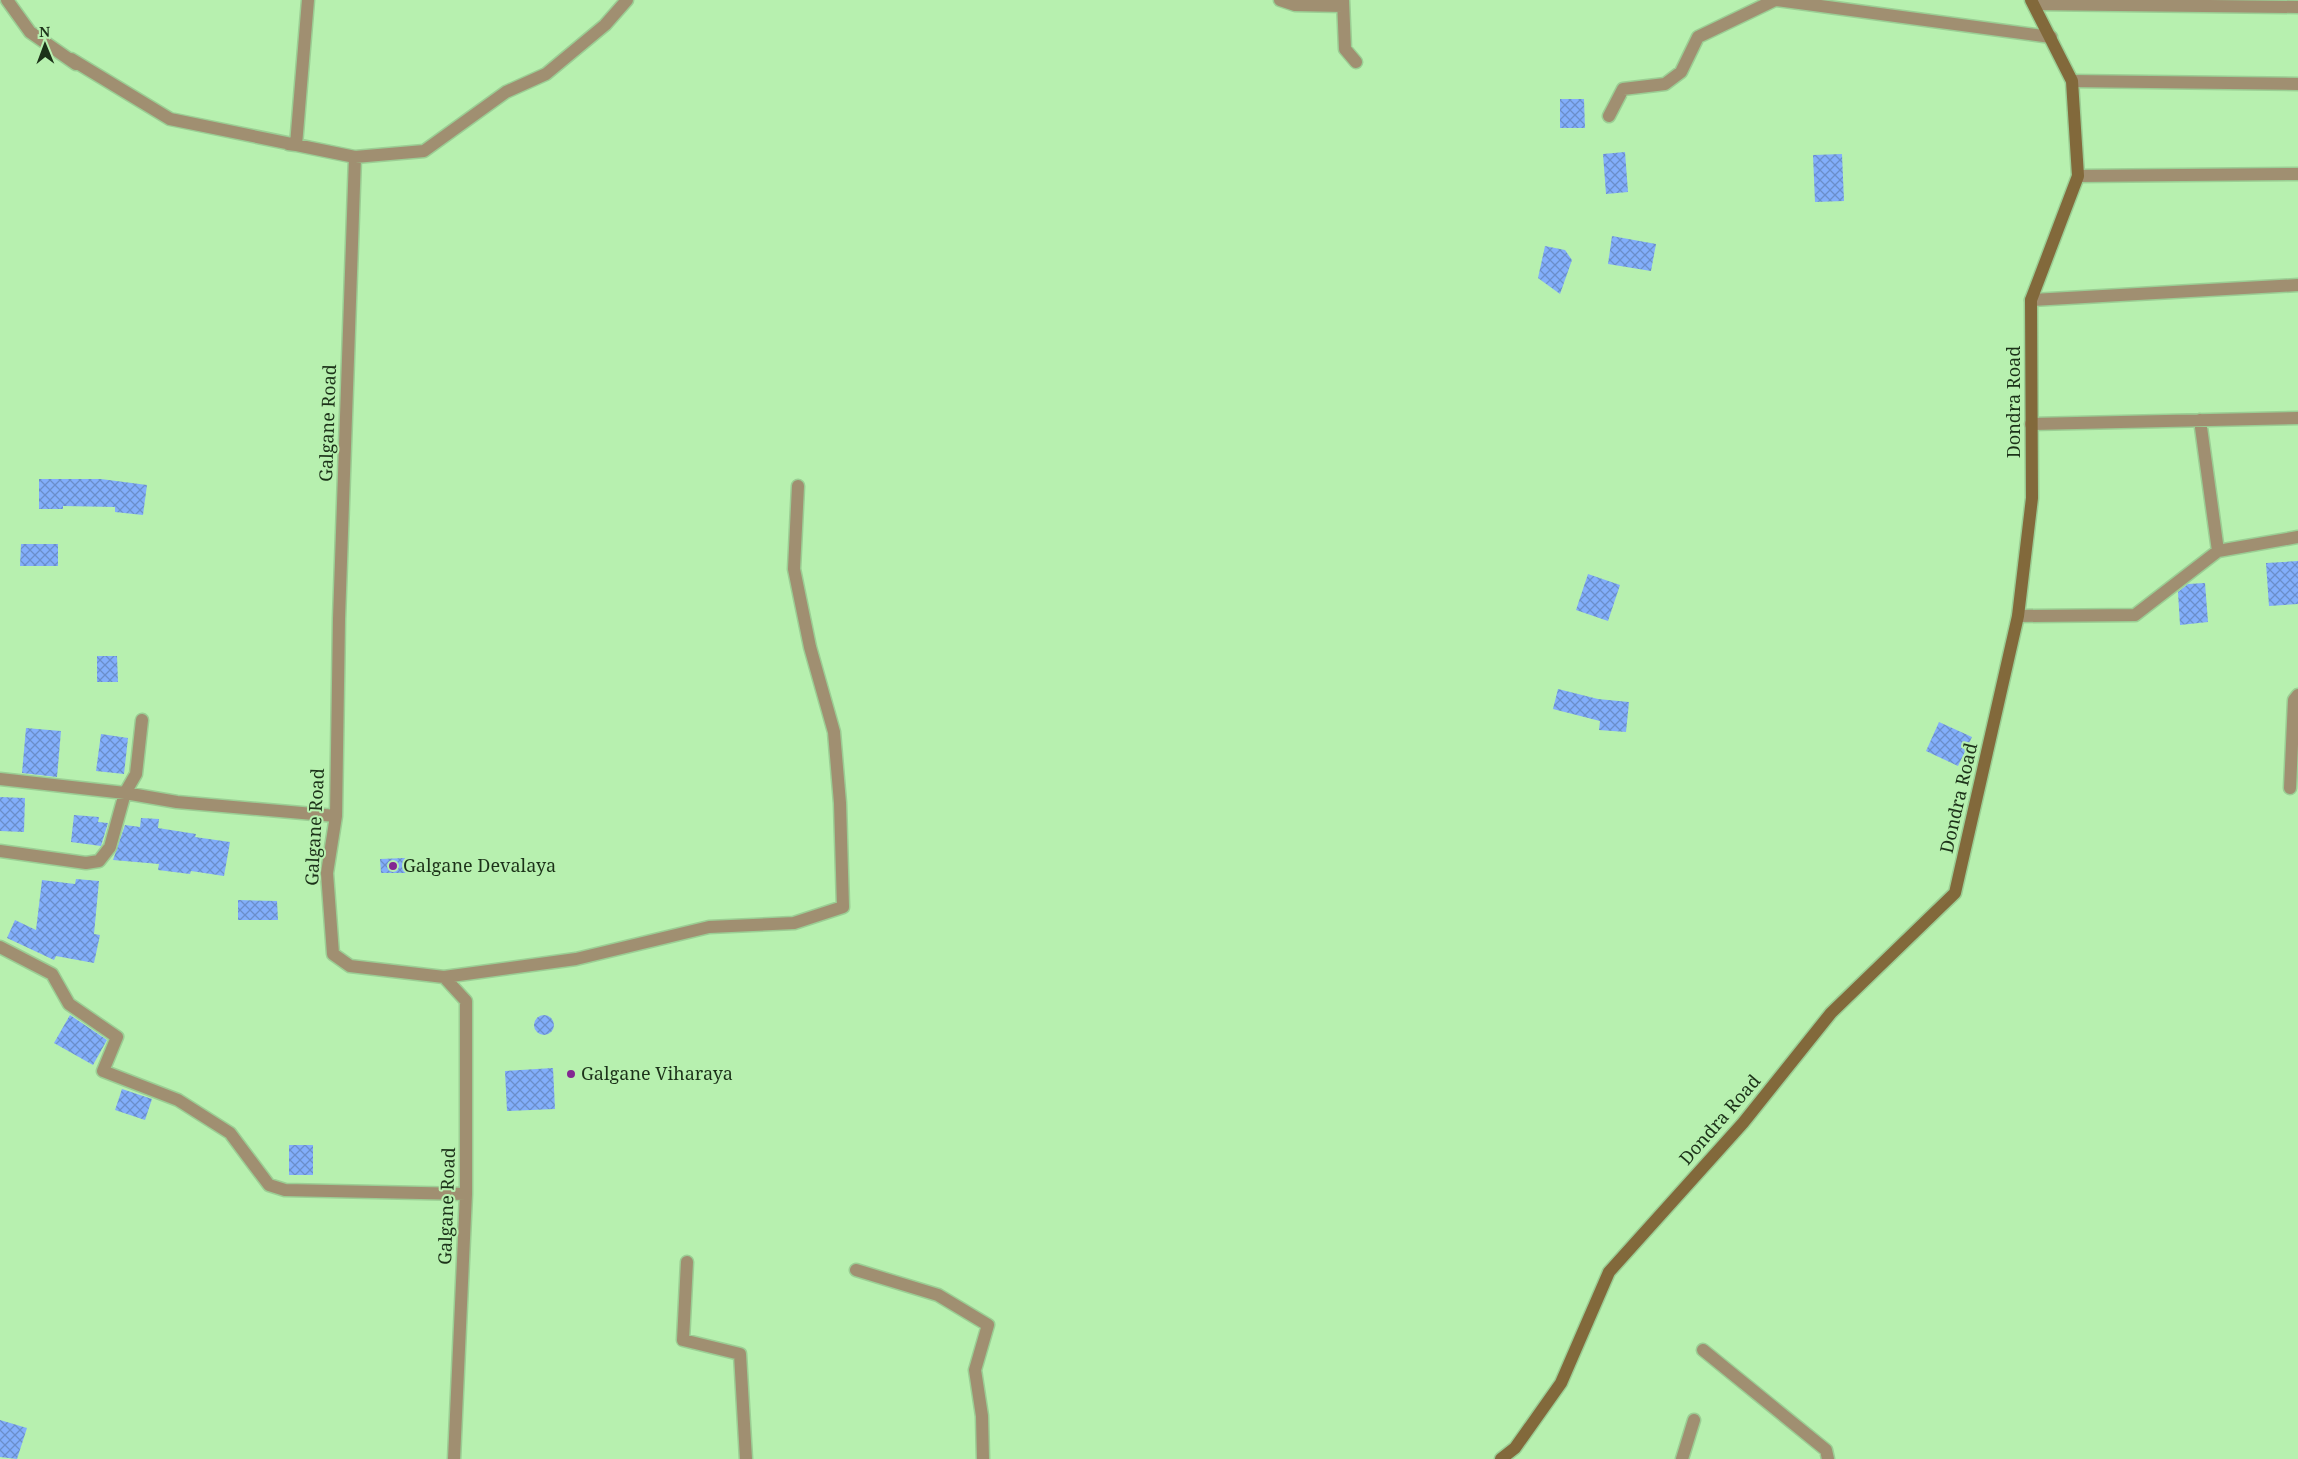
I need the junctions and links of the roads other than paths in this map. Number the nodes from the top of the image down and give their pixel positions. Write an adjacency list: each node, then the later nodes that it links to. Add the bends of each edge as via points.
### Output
1 (7, 0): 17 (street, via 30,32 122,96 178,123)
2 (308, 0): 17 (street)
3 (627, 0): 18 (street, via 605,25 546,74 506,92 424,151)
4 (1280, 0): 7 (street, via 1295,4)
5 (1776, 0): 11 (street); 16 (street, via 1698,37 1680,72 1665,84 1623,89)
6 (2032, 2): 8 (street); 11 (street, Dondra Road)
7 (1343, 3): 13 (street, via 1345,49)
8 (2150, 3): 9 (street)
9 (2274, 3): 10 (street)
10 (2298, 7)
11 (2051, 37): 14 (street, Dondra Road)
12 (71, 59): 17 (street, via 170,119)
13 (1356, 62)
14 (2072, 80): 15 (street); 20 (street, Dondra Road)
15 (2298, 84)
16 (1609, 116)
17 (296, 145): 18 (street)
18 (355, 157): 35 (street, Galgane Road, via 339,619)
19 (2298, 174): 20 (street)
20 (2078, 176): 22 (street, Dondra Road)
21 (2298, 285): 22 (street)
22 (2031, 300): 25 (street, Dondra Road)
23 (2298, 418): 24 (street)
24 (2200, 420): 25 (street); 28 (street)
25 (2031, 424): 29 (street, Dondra Road, via 2032,498)
26 (798, 486): 38 (street, via 794,569 810,647 834,732 843,907 794,923 709,927 576,959)
27 (2298, 537): 28 (street)
28 (2218, 550): 29 (street, via 2135,615)
29 (2018, 616): 47 (street, Dondra Road, via 1955,893 1831,1013 1743,1124 1609,1272 1561,1383 1515,1448)
30 (2298, 695): 33 (street, via 2294,700)
31 (142, 720): 34 (street, via 136,774)
32 (0, 780): 34 (street)
33 (2290, 788)
34 (125, 793): 35 (street, via 177,802); 36 (street, via 110,847 99,861 86,863)
35 (336, 816): 38 (street, Galgane Road, via 327,872 333,954 350,966)
36 (0, 851)
37 (0, 947): 39 (street, via 52,974 69,1004 116,1036 104,1070 178,1100 230,1133 269,1186 285,1190)
38 (444, 977): 39 (street, Galgane Road, via 466,1001)
39 (466, 1194): 44 (street, Galgane Road)
40 (687, 1262): 45 (street, via 683,1340 740,1354)
41 (856, 1270): 46 (street, via 938,1295 988,1325 976,1370)
42 (1702, 1350): 49 (street, via 1826,1450)
43 (1694, 1420): 48 (street)
44 (454, 1459)
45 (746, 1459)
46 (983, 1459)
47 (1501, 1459)
48 (1682, 1459)
49 (1828, 1459)

